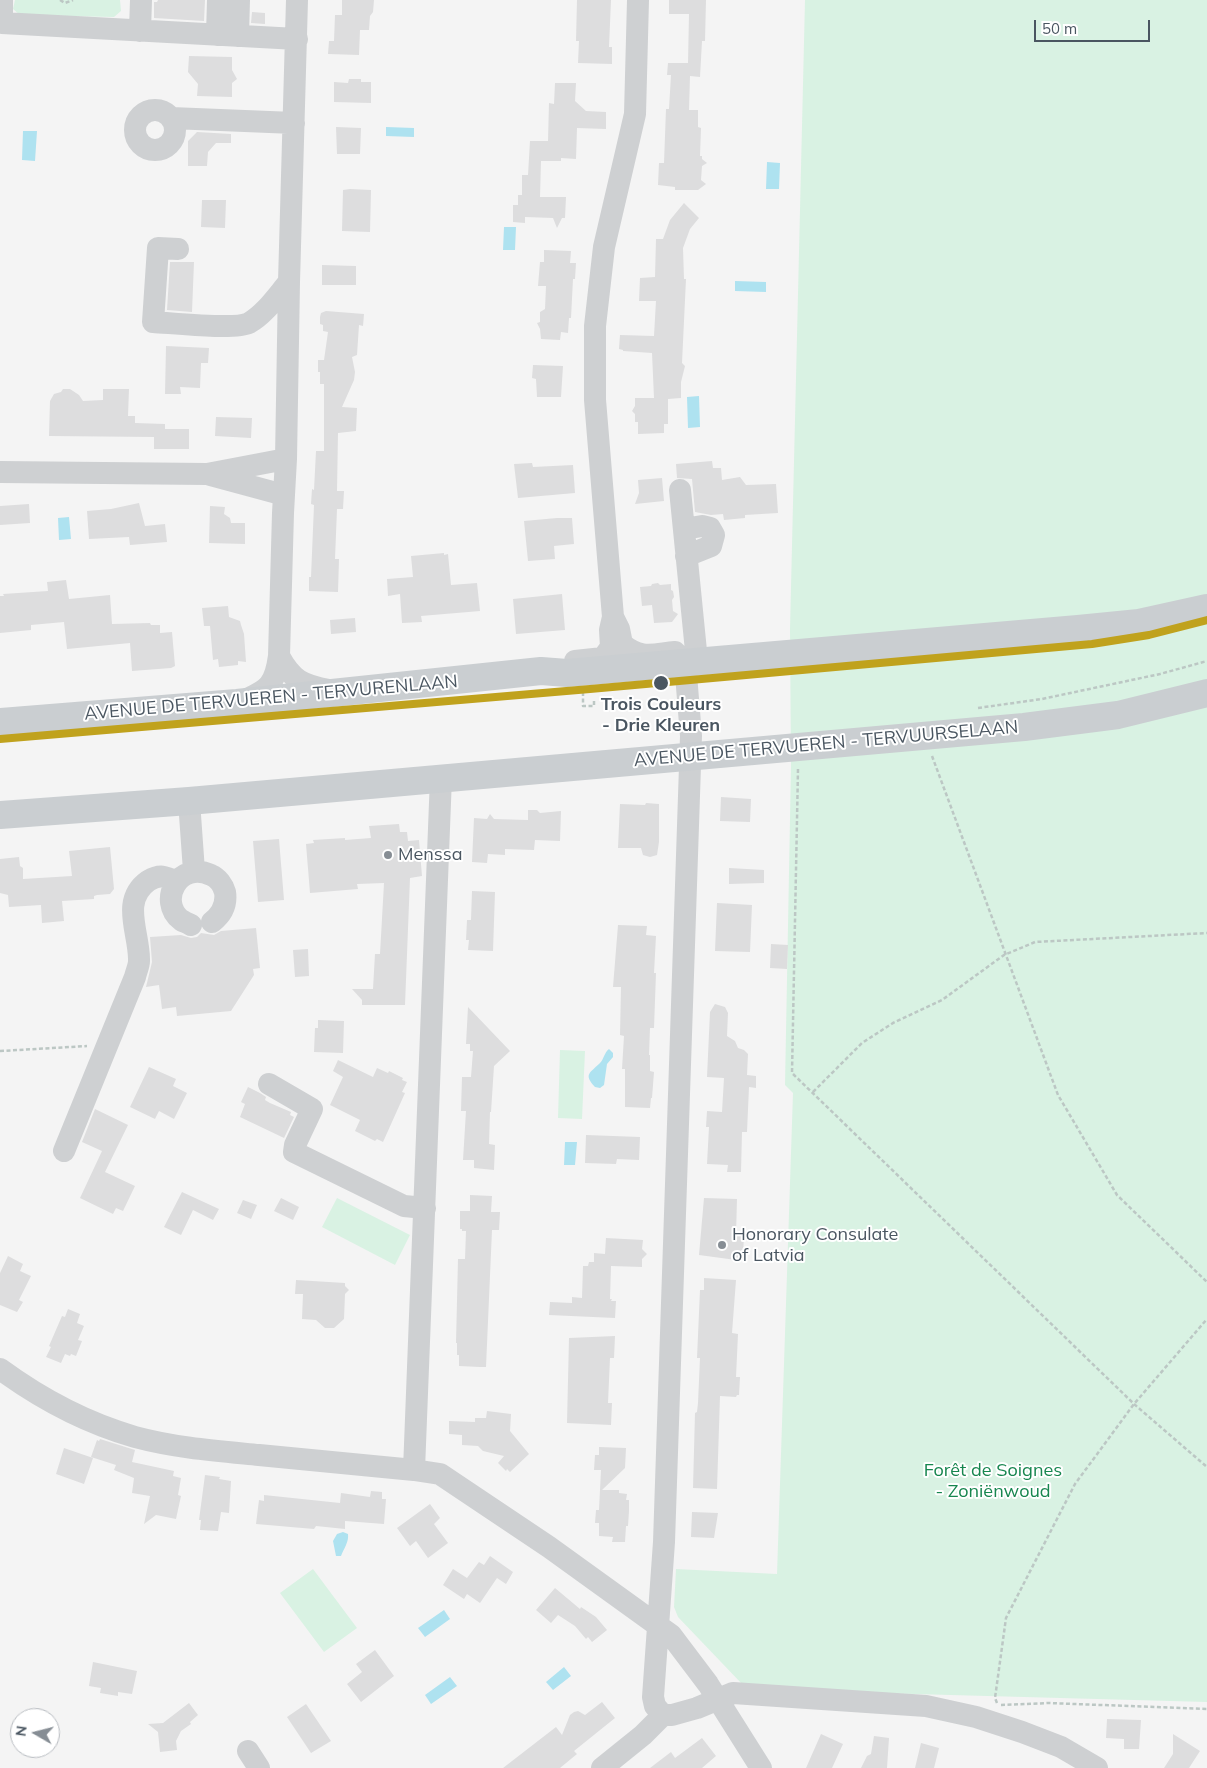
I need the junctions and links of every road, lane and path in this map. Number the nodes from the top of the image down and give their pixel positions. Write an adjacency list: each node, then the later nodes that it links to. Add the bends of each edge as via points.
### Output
1 (2, 0): 9 (street, via 2,23)
2 (60, 0): 3 (path, via 65,3)
3 (73, 0)
4 (141, 0): 9 (street)
5 (218, 0): 10 (street)
6 (239, 0): 10 (street)
7 (297, 0): 11 (street)
8 (638, 0): 24 (street, via 635,114 604,246 595,326 595,400)
9 (140, 31): 10 (street)
10 (228, 36): 11 (street)
11 (297, 39): 13 (street)
12 (171, 118): 13 (street)
13 (294, 124): 15 (street)
14 (178, 249): 15 (street, via 158,248 153,322 248,324)
15 (289, 282): 16 (street)
16 (286, 459): 18 (street); 20 (street)
17 (0, 472): 18 (street)
18 (207, 474): 20 (street)
19 (680, 490): 21 (street)
20 (284, 495): 25 (street)
21 (684, 530): 22 (street); 22 (street, via 702,526 710,528 714,535 711,546)
22 (686, 556): 27 (street)
23 (1207, 608): 27 (main road, via 1139,622 1087,628)
24 (613, 617): 27 (street, via 622,644 630,651 641,655 675,652); 28 (street, via 611,647 604,658 566,662)
25 (279, 656): 30 (street, via 290,674 300,682 310,687); 33 (street, via 272,683 262,692)
26 (1207, 661): 34 (path, via 1042,699)
27 (691, 662): 28 (main road, via 567,673); 38 (street)
28 (541, 671): 30 (main road, AVENUE DE TERVUEREN - TERVURENLAAN)
29 (582, 685): 32 (path, via 584,706 594,706)
30 (342, 692): 33 (main road, AVENUE DE TERVUEREN - TERVURENLAAN)
31 (1207, 692): 36 (main road, AVENUE DE TERVUEREN - TERVUURSELAAN, via 1118,714)
32 (594, 700)
33 (237, 703): 35 (main road, AVENUE DE TERVUEREN - TERVURENLAAN)
34 (973, 709)
35 (0, 722)
36 (925, 736): 37 (main road, AVENUE DE TERVUEREN - TERVUURSELAAN); 44 (path)
37 (799, 747): 38 (main road, AVENUE DE TERVUEREN - TERVUURSELAAN); 48 (path, via 792,1073)
38 (691, 756): 39 (main road, AVENUE DE TERVUEREN - TERVUURSELAAN); 57 (street, via 664,1542)
39 (442, 777): 40 (main road); 50 (street)
40 (189, 801): 41 (main road); 42 (street)
41 (0, 816)
42 (186, 876): 42 (street, via 172,892 171,903 181,920 201,924 219,916 225,894 216,877 204,872); 45 (street, via 158,876 139,889 133,900 139,962)
43 (1207, 933): 44 (path, via 1035,942)
44 (1004, 955): 48 (path, via 942,1000 893,1023 862,1043); 51 (path, via 1058,1095 1117,1195)
45 (106, 1047): 46 (path); 49 (street)
46 (0, 1052)
47 (269, 1084): 50 (street, via 312,1110 294,1145 294,1152 404,1206)
48 (813, 1092): 54 (path)
49 (64, 1151)
50 (425, 1208): 56 (street)
51 (1207, 1282)
52 (1207, 1319): 54 (path)
53 (0, 1369): 56 (street, via 56,1405 135,1437 189,1448)
54 (1134, 1404): 55 (path); 59 (path, via 1075,1484 1006,1618 995,1698 997,1705 1050,1703)
55 (1207, 1467)
56 (414, 1470): 57 (street, via 440,1474)
57 (657, 1624): 58 (street, via 671,1635); 60 (street, via 653,1697 655,1706)
58 (718, 1699): 60 (street, via 697,1708); 62 (street); 63 (street, via 733,1693 926,1706 1022,1732 1061,1747)
59 (1207, 1710)
60 (664, 1715): 61 (street)
61 (602, 1768)
62 (761, 1768)
63 (1097, 1768)

